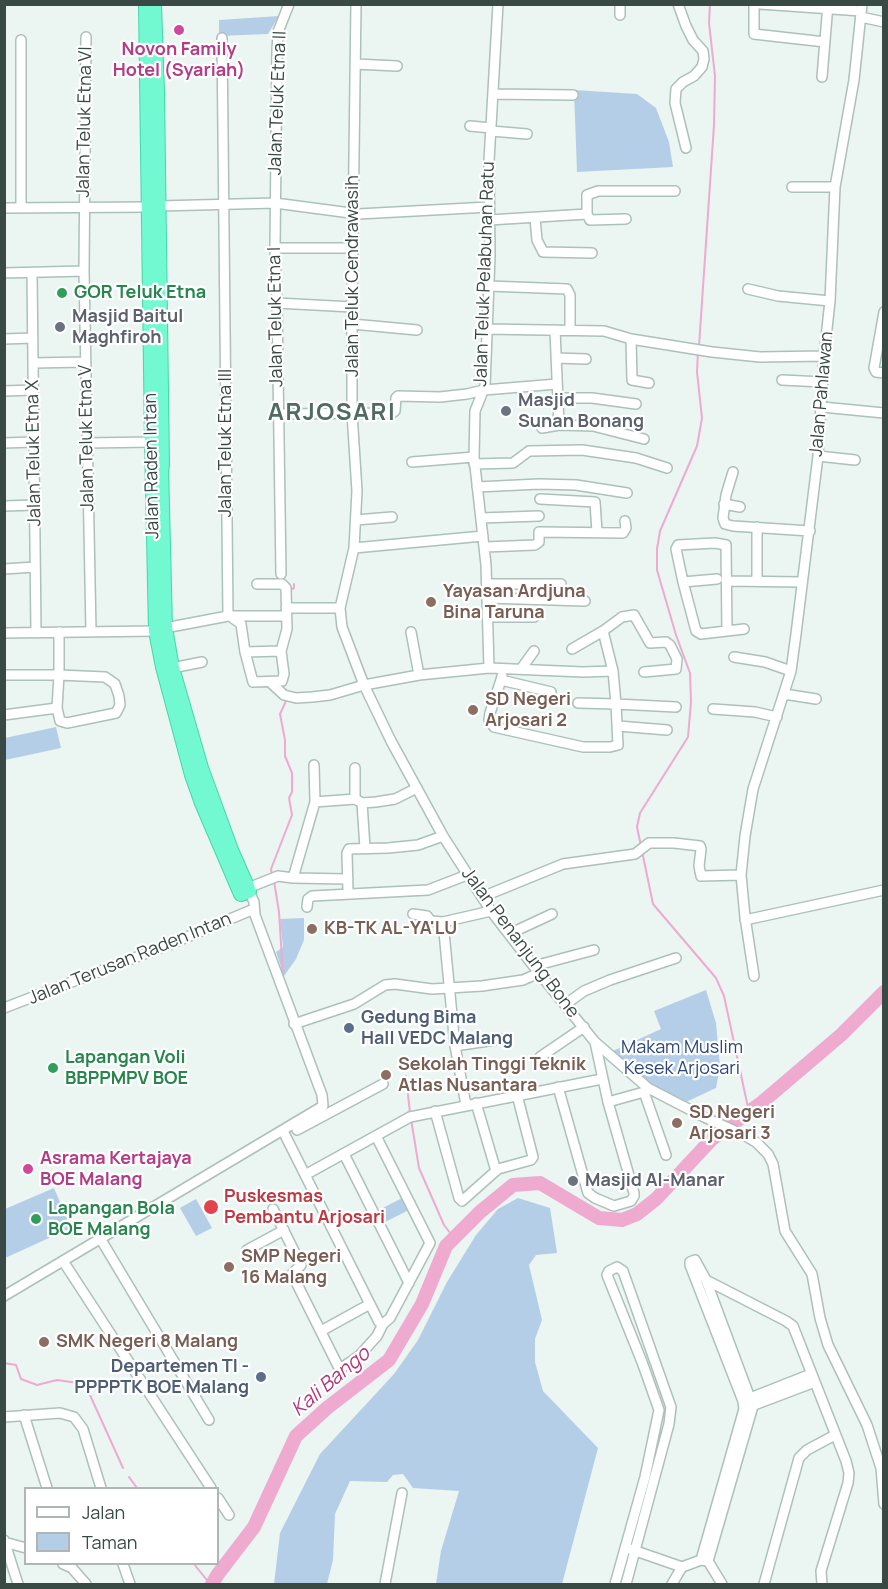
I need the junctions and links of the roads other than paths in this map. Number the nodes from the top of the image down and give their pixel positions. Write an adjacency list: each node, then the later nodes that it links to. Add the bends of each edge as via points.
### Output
1 (146, 4): 32 (highway, Jalan Raden Intan)
2 (154, 4): 32 (highway, Jalan Raden Intan)
3 (289, 4): 30 (street, Jalan Teluk Etna II, via 278,32)
4 (356, 4): 18 (street, Jalan Teluk Cendrawasih)
5 (498, 4): 21 (street, Jalan Teluk Pelabuhan Ratu)
6 (620, 4): 12 (street)
7 (678, 4): 26 (street, via 704,58 694,76 676,89 675,103)
8 (754, 4): 17 (street, via 754,34)
9 (760, 4): 10 (street)
10 (828, 6): 11 (street); 17 (street)
11 (861, 11): 13 (street); 27 (street, Jalan Pahlawan, via 854,80)
12 (620, 15)
13 (884, 22)
14 (86, 37): 33 (street, Jalan Teluk Etna VI)
15 (222, 38): 31 (street, Jalan Teluk Etna III)
16 (21, 40): 36 (street)
17 (825, 42): 20 (street)
18 (355, 64): 19 (street); 37 (street, Jalan Teluk Cendrawasih)
19 (397, 66)
20 (822, 77)
21 (493, 93): 22 (street); 24 (street, Jalan Teluk Pelabuhan Ratu)
22 (573, 95)
23 (470, 126): 24 (street)
24 (491, 129): 25 (street); 34 (street, Jalan Teluk Pelabuhan Ratu)
25 (527, 134)
26 (686, 148)
27 (835, 187): 28 (street); 50 (street, Jalan Pahlawan)
28 (792, 188)
29 (675, 191): 38 (street, via 589,193)
30 (275, 203): 31 (street); 37 (street); 42 (street, Jalan Teluk Etna I)
31 (224, 205): 32 (street); 131 (street, Jalan Teluk Etna III)
32 (154, 206): 33 (street); 86 (highway, Jalan Raden Intan); 134 (highway, Jalan Raden Intan, via 162,466)
33 (84, 207): 36 (street); 45 (street, Jalan Teluk Etna V)
34 (489, 207): 37 (street); 41 (street, Jalan Teluk Pelabuhan Ratu)
35 (4, 208): 36 (street)
36 (21, 208)
37 (354, 213): 43 (street, Jalan Teluk Cendrawasih)
38 (587, 214): 39 (street); 40 (street, via 591,220)
39 (535, 218): 41 (street); 44 (street, via 542,252)
40 (626, 219)
41 (489, 220): 48 (street, Jalan Teluk Pelabuhan Ratu)
42 (275, 248): 43 (street); 51 (street, Jalan Teluk Etna I)
43 (353, 248): 52 (street, Jalan Teluk Cendrawasih)
44 (592, 253)
45 (84, 271): 47 (street); 66 (street, Jalan Teluk Etna V)
46 (4, 273): 47 (street)
47 (32, 273): 60 (street, Jalan Teluk Etna X)
48 (489, 286): 57 (street, Jalan Teluk Pelabuhan Ratu); 59 (street, via 567,289)
49 (748, 289): 50 (street)
50 (830, 301): 63 (street, Jalan Pahlawan)
51 (278, 303): 52 (street); 81 (street, Jalan Teluk Etna I)
52 (352, 308): 54 (street, Jalan Teluk Cendrawasih)
53 (884, 312): 55 (street)
54 (352, 324): 56 (street); 79 (street, Jalan Teluk Cendrawasih)
55 (883, 324): 68 (street, via 874,368)
56 (417, 330)
57 (486, 330): 58 (street); 74 (street, Jalan Teluk Pelabuhan Ratu)
58 (555, 330): 59 (street); 64 (street)
59 (570, 330): 62 (street, via 604,331)
60 (33, 338): 61 (street); 67 (street, Jalan Teluk Etna X)
61 (4, 339)
62 (631, 339): 63 (street, via 760,357); 71 (street, via 632,380)
63 (824, 356): 70 (street, Jalan Pahlawan)
64 (556, 358): 65 (street); 72 (street)
65 (586, 359)
66 (85, 362): 67 (street); 88 (street, Jalan Teluk Etna V)
67 (33, 363): 73 (street, Jalan Teluk Etna X)
68 (884, 374)
69 (782, 380): 70 (street)
70 (823, 382): 78 (street, Jalan Pahlawan)
71 (649, 383)
72 (557, 384): 74 (street); 76 (street)
73 (33, 390): 75 (street); 85 (street, Jalan Teluk Etna X)
74 (484, 390): 79 (street, via 440,397 398,396 393,412); 90 (street, Jalan Teluk Pelabuhan Ratu, via 475,411)
75 (4, 391)
76 (557, 398): 77 (street); 82 (street)
77 (636, 404)
78 (822, 407): 80 (street); 89 (street, Jalan Pahlawan)
79 (352, 413): 81 (street); 108 (street, Jalan Teluk Cendrawasih)
80 (884, 413)
81 (278, 414): 119 (street, Jalan Teluk Etna I)
82 (559, 425): 83 (street); 84 (street, via 593,426)
83 (542, 428)
84 (644, 440)
85 (33, 442): 87 (street); 102 (street, Jalan Teluk Etna X)
86 (152, 442): 88 (street); 134 (highway, Jalan Raden Intan)
87 (4, 443)
88 (86, 443): 139 (street, Jalan Teluk Etna V)
89 (818, 456): 91 (street); 111 (street, Jalan Pahlawan)
90 (474, 460): 92 (street); 93 (street, via 513,463 529,451 582,450 636,458); 96 (street, Jalan Teluk Pelabuhan Ratu)
91 (855, 460)
92 (412, 462)
93 (667, 468)
94 (733, 472): 101 (street)
95 (539, 484): 96 (street); 97 (street, via 576,484); 98 (street)
96 (477, 488): 107 (street, Jalan Teluk Pelabuhan Ratu)
97 (627, 493)
98 (540, 499): 99 (street); 105 (street)
99 (594, 502): 100 (street); 113 (street)
100 (606, 504)
101 (724, 504): 104 (street); 110 (street, via 725,524)
102 (35, 505): 103 (street); 117 (street, Jalan Teluk Etna X)
103 (4, 506)
104 (740, 507)
105 (539, 516): 107 (street); 112 (street)
106 (392, 517): 108 (street)
107 (481, 518): 114 (street, Jalan Teluk Pelabuhan Ratu)
108 (356, 520): 116 (street, Jalan Teluk Cendrawasih)
109 (625, 520): 113 (street, via 623,533)
110 (758, 527): 111 (street); 121 (street)
111 (810, 531): 123 (street, Jalan Pahlawan)
112 (539, 532): 113 (street); 115 (street, via 539,542 534,545)
113 (597, 532)
114 (483, 536): 115 (street, Jalan Teluk Pelabuhan Ratu); 116 (street)
115 (484, 547): 125 (street, Jalan Teluk Pelabuhan Ratu)
116 (354, 548): 129 (street, Jalan Teluk Cendrawasih)
117 (35, 567): 118 (street); 142 (street, Jalan Teluk Etna X)
118 (4, 568)
119 (281, 574)
120 (722, 580): 121 (street); 122 (street); 122 (street, via 726,545 681,544 676,548); 137 (street)
121 (757, 580): 123 (street)
122 (683, 582): 137 (street, via 696,632)
123 (801, 582): 153 (street, Jalan Pahlawan)
124 (257, 584): 130 (street, via 284,585)
125 (487, 584): 126 (street); 127 (street, Jalan Teluk Pelabuhan Ratu)
126 (561, 584)
127 (488, 598): 128 (street); 132 (street, Jalan Teluk Pelabuhan Ratu)
128 (585, 601)
129 (340, 608): 130 (street); 161 (street, Jalan Teluk Cendrawasih, via 342,627)
130 (288, 610): 131 (street); 144 (street, via 287,634)
131 (229, 616): 134 (street); 146 (street, via 241,624)
132 (489, 617): 133 (street); 150 (street, Jalan Teluk Pelabuhan Ratu)
133 (534, 617)
134 (161, 629): 139 (street); 149 (highway, Jalan Raden Intan); 177 (highway, Jalan Raden Intan, via 173,705)
135 (744, 629): 137 (street)
136 (603, 631): 143 (street); 154 (street); 155 (street, via 634,615 650,643 670,645 677,659 676,669)
137 (728, 631)
138 (59, 632): 139 (street); 142 (street); 157 (street)
139 (91, 632)
140 (411, 632): 158 (street)
141 (4, 633): 142 (street)
142 (36, 633)
143 (572, 649)
144 (281, 651): 146 (street); 160 (street, via 283,679)
145 (534, 651): 152 (street)
146 (244, 652): 160 (street, via 253,682)
147 (734, 657): 153 (street)
148 (202, 662): 149 (street)
149 (172, 668): 177 (highway, Jalan Raden Intan)
150 (489, 668): 151 (street); 158 (street)
151 (504, 668): 152 (street); 159 (street)
152 (521, 669): 154 (street)
153 (791, 670): 163 (street, Jalan Pahlawan)
154 (613, 671): 166 (street)
155 (644, 672)
156 (4, 675): 157 (street)
157 (59, 675): 168 (street); 168 (street, via 105,677 117,688 120,705 113,714 67,723 60,721)
158 (419, 675): 161 (street)
159 (501, 680): 162 (street); 172 (street, via 490,713 494,727 577,746 615,747 619,744)
160 (271, 682): 161 (street, via 284,695 296,698 330,695)
161 (364, 685): 176 (street, Jalan Penanjung Bone)
162 (550, 692)
163 (784, 694): 164 (street); 171 (street, Jalan Pahlawan)
164 (816, 699)
165 (578, 703): 166 (street)
166 (616, 704): 167 (street); 172 (street)
167 (676, 707)
168 (57, 708): 170 (street)
169 (713, 709): 171 (street)
170 (7, 714)
171 (777, 717): 183 (street, Jalan Pahlawan, via 753,789)
172 (618, 726): 173 (street)
173 (667, 730)
174 (314, 765): 179 (street)
175 (355, 768): 178 (street)
176 (417, 788): 178 (street, via 394,799); 180 (street, Jalan Penanjung Bone)
177 (202, 789): 187 (highway, Jalan Raden Intan)
178 (358, 801): 179 (street); 181 (street)
179 (315, 802): 184 (street)
180 (443, 836): 181 (street, via 417,845); 182 (street, Jalan Penanjung Bone)
181 (365, 848): 185 (street, via 351,848 347,853)
182 (467, 875): 188 (street, via 428,890); 189 (street, Jalan Penanjung Bone)
183 (741, 875): 189 (street, via 701,876 700,846 649,843 635,854 563,864); 195 (street, Jalan Pahlawan)
184 (293, 878): 185 (street); 187 (street, via 278,876)
185 (348, 879): 188 (street)
186 (884, 890): 195 (street)
187 (246, 891): 191 (street, Jalan Raden Intan)
188 (348, 892): 190 (street, via 312,896 308,898)
189 (482, 897): 192 (street, Jalan Penanjung Bone)
190 (308, 907)
191 (253, 911): 204 (street, Jalan Terusan Raden Intan); 205 (street, Jalan Raden Intan)
192 (491, 911): 196 (street); 197 (street, Jalan Penanjung Bone)
193 (413, 914): 196 (street)
194 (552, 914): 197 (street)
195 (745, 920): 201 (street, Jalan Pahlawan)
196 (443, 922): 202 (street)
197 (508, 934): 200 (street, Jalan Penanjung Bone)
198 (594, 950): 200 (street)
199 (676, 958): 203 (street, via 610,980)
200 (536, 969): 202 (street, via 523,980); 203 (street, Jalan Penanjung Bone)
201 (754, 976)
202 (449, 988): 205 (street, via 385,985 354,1004); 209 (street)
203 (566, 1004): 206 (street, Jalan Penanjung Bone)
204 (4, 1008)
205 (294, 1024): 220 (street, Jalan Raden Intan, via 324,1102 320,1110)
206 (584, 1028): 208 (street, Jalan Penanjung Bone); 210 (street)
207 (501, 1039): 209 (street)
208 (595, 1042): 211 (street); 214 (street, Jalan Penanjung Bone)
209 (455, 1046): 218 (street)
210 (540, 1057)
211 (602, 1079): 213 (street); 216 (street)
212 (382, 1084): 220 (street)
213 (558, 1087): 215 (street); 216 (street, via 588,1192 616,1206 634,1196)
214 (646, 1090): 216 (street); 223 (street); 253 (street, Jalan Penanjung Bone, via 744,1135 764,1149 773,1164 785,1231 812,1274 828,1345 867,1425 881,1468)
215 (517, 1095): 217 (street); 224 (street, via 533,1155 531,1160)
216 (608, 1102)
217 (476, 1103): 218 (street); 224 (street)
218 (466, 1105): 219 (street)
219 (435, 1112): 221 (street, via 410,1117); 224 (street, via 460,1201 466,1200)
220 (284, 1133): 225 (street); 228 (street)
221 (376, 1136): 222 (street); 232 (street, via 430,1243)
222 (344, 1154): 225 (street); 232 (street)
223 (666, 1155)
224 (496, 1171)
225 (305, 1175): 235 (street)
226 (273, 1209): 227 (street)
227 (284, 1230): 229 (street); 238 (street, via 301,1265 292,1274)
228 (100, 1238): 230 (street); 246 (street)
229 (247, 1250)
230 (63, 1261): 234 (street); 250 (street)
231 (706, 1280): 233 (street); 236 (street); 239 (street, via 693,1261 690,1265)
232 (409, 1283): 237 (street, via 390,1318)
233 (726, 1290): 236 (street); 240 (street, via 792,1324)
234 (4, 1296)
235 (370, 1304): 237 (street); 238 (street)
236 (716, 1307): 239 (street)
237 (381, 1323): 238 (street, via 382,1329 366,1350 341,1367)
238 (321, 1330)
239 (726, 1344): 241 (street)
240 (813, 1378): 241 (street); 247 (street)
241 (748, 1403): 258 (street)
242 (671, 1407): 243 (street); 243 (street, via 623,1271 617,1267 607,1275); 257 (street, via 659,1463)
243 (659, 1410): 257 (street)
244 (24, 1415): 245 (street); 248 (street); 249 (street, via 60,1413 77,1420)
245 (4, 1417)
246 (209, 1420)
247 (835, 1435): 262 (street, via 849,1473); 271 (street, via 799,1458)
248 (47, 1487)
249 (101, 1487)
250 (210, 1487)
251 (402, 1493): 266 (street)
252 (219, 1500): 254 (street)
253 (884, 1504)
254 (229, 1515)
255 (5, 1542): 256 (street); 263 (street)
256 (24, 1547)
257 (630, 1549): 261 (street); 267 (street); 268 (street)
258 (705, 1560): 261 (street); 270 (street)
259 (68, 1565): 264 (street)
260 (124, 1565): 265 (street)
261 (682, 1567): 269 (street)
262 (821, 1571): 272 (street); 273 (street)
263 (18, 1584)
264 (86, 1584)
265 (130, 1584)
266 (385, 1584)
267 (615, 1584)
268 (626, 1584)
269 (672, 1584)
270 (722, 1584)
271 (764, 1584)
272 (815, 1584)
273 (822, 1584)

